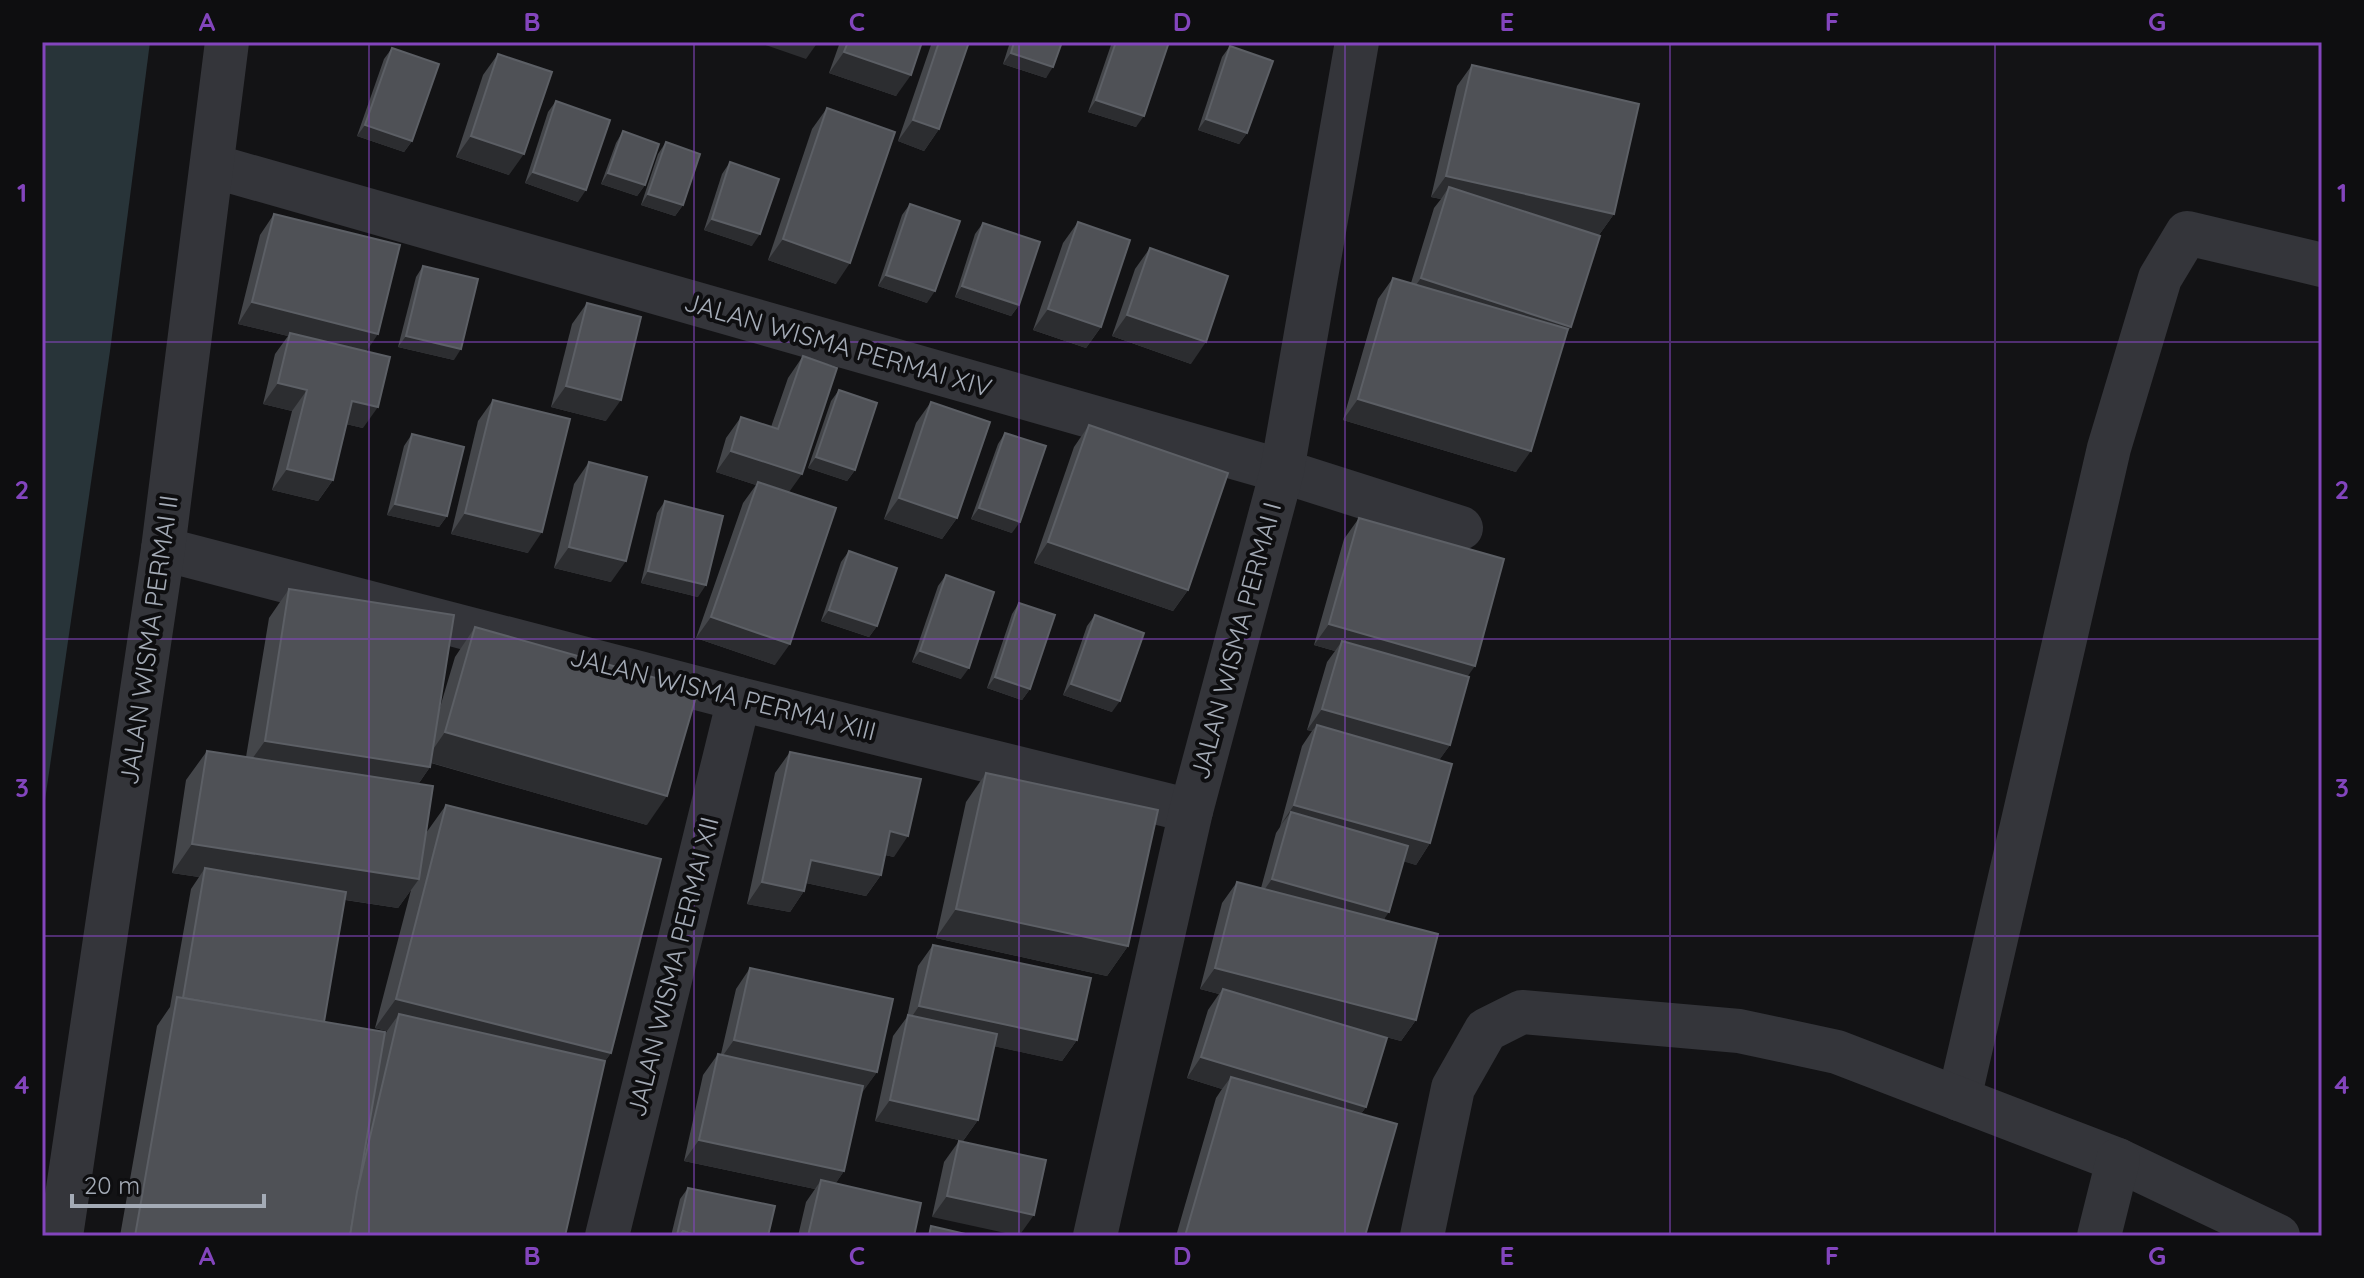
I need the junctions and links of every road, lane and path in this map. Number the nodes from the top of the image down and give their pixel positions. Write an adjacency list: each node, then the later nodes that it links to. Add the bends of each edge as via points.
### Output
1 (227, 42): 3 (street, JALAN WISMA PERMAI II)
2 (1357, 42): 5 (street, JALAN WISMA PERMAI I)
3 (213, 166): 5 (street, JALAN WISMA PERMAI XIV); 7 (street, JALAN WISMA PERMAI II)
4 (2322, 265): 10 (street, via 2187,233 2160,278 2109,448)
5 (1282, 471): 6 (street, JALAN WISMA PERMAI XIV); 9 (street, JALAN WISMA PERMAI I)
6 (1461, 528)
7 (163, 549): 8 (street, JALAN WISMA PERMAI XIII); 12 (street, JALAN WISMA PERMAI II)
8 (739, 699): 9 (street, JALAN WISMA PERMAI XIII); 13 (street, JALAN WISMA PERMAI XII)
9 (1191, 811): 14 (street, JALAN WISMA PERMAI I)
10 (1959, 1099): 11 (street); 15 (street, via 1837,1052 1739,1031 1522,1012 1486,1030 1453,1088)
11 (2118, 1160): 16 (street); 17 (street)
12 (61, 1236)
13 (607, 1236)
14 (1095, 1236)
15 (1422, 1236)
16 (2099, 1236)
17 (2278, 1236)

